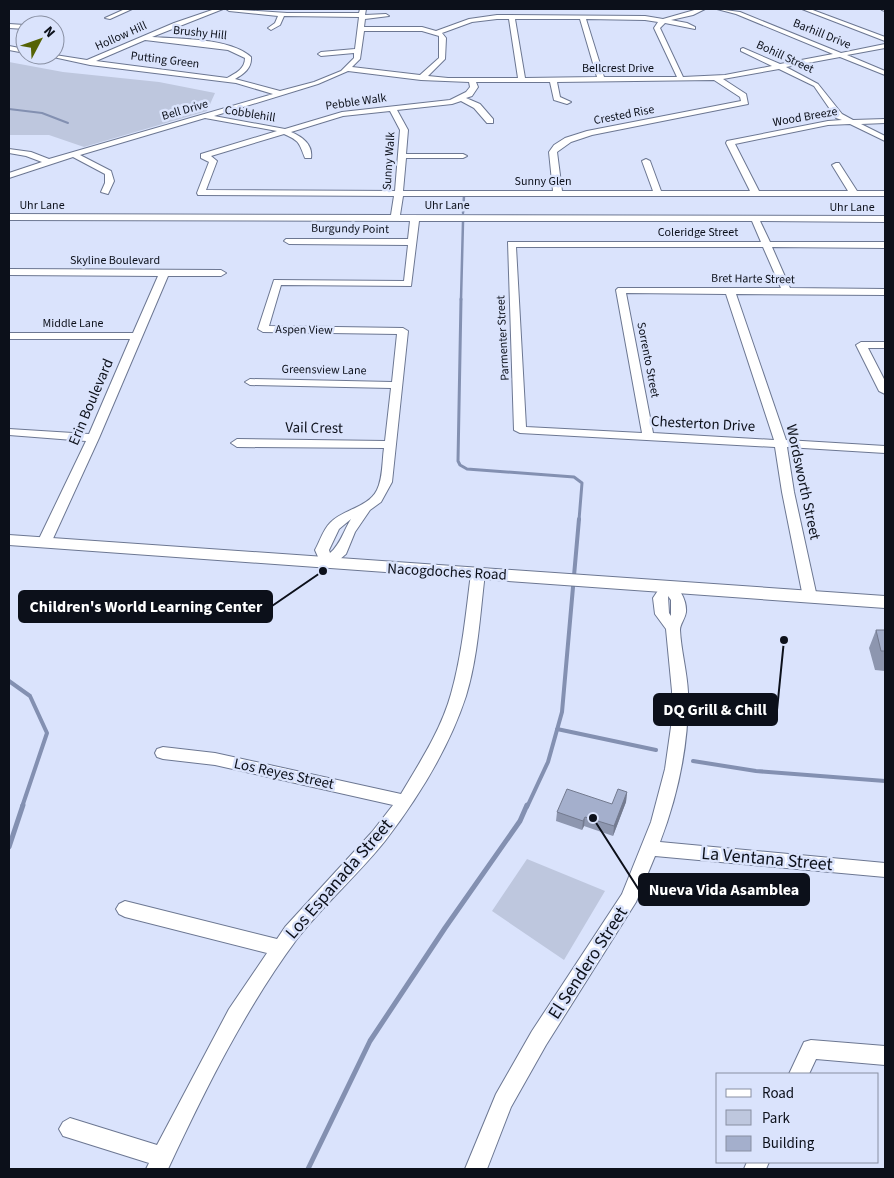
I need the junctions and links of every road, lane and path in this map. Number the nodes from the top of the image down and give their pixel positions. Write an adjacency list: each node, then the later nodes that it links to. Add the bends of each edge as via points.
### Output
1 (129, 9): 12 (street)
2 (220, 9): 13 (street, Hollow Hill)
3 (229, 9): 8 (street)
4 (702, 9): 14 (street)
5 (720, 9): 26 (street, Barhill Drive, via 738,13)
6 (805, 9): 21 (street)
7 (362, 13): 8 (street); 9 (street); 18 (street)
8 (281, 15): 16 (street, via 277,25)
9 (386, 16)
10 (512, 17): 11 (street); 19 (street, via 478,19); 39 (street)
11 (582, 17): 14 (street); 34 (street)
12 (108, 18)
13 (191, 18): 15 (street); 20 (street, Hollow Hill)
14 (665, 20): 17 (street); 36 (street, via 658,28)
15 (205, 21)
16 (271, 28)
17 (693, 28)
18 (360, 29): 19 (street, via 412,28); 24 (street)
19 (437, 33): 32 (street, via 443,38 443,57)
20 (143, 38): 28 (street, Hollow Hill); 37 (street, Brushy Hill, via 242,51 248,57 248,63 242,72)
21 (885, 39)
22 (885, 46): 26 (street, Bellcrest Drive)
23 (743, 50): 29 (street, Bohill Street)
24 (360, 53): 25 (street); 30 (street, Bell Drive)
25 (322, 54)
26 (841, 54): 29 (street, Bellcrest Drive); 31 (street, Barhill Drive)
27 (65, 59): 28 (street, Putting Green)
28 (88, 63): 37 (street, Putting Green)
29 (780, 66): 33 (street, Bellcrest Drive); 48 (street, Bohill Street, via 813,83)
30 (348, 68): 32 (street, Bellcrest Drive); 42 (street, Bell Drive)
31 (885, 73)
32 (420, 78): 38 (street, Bellcrest Drive)
33 (716, 78): 36 (street, Bellcrest Drive); 64 (street, Crested Rise, via 743,96 745,102 590,133 557,147 553,152)
34 (601, 79): 35 (street, Bellcrest Drive); 40 (street, Bellcrest Drive)
35 (637, 79): 36 (street, Bellcrest Drive); 41 (street)
36 (680, 79)
37 (228, 80): 42 (street, Putting Green)
38 (472, 80): 39 (street, Bellcrest Drive); 43 (street, via 471,92)
39 (522, 80): 40 (street, Bellcrest Drive)
40 (552, 80): 44 (street, via 557,98)
41 (640, 88)
42 (280, 94): 46 (street, Bell Drive)
43 (461, 98): 45 (street, Pebble Walk, via 442,104); 47 (street, via 477,106)
44 (567, 102)
45 (392, 108): 50 (street, Pebble Walk, via 342,114); 55 (street, Sunny Walk, via 403,126)
46 (205, 116): 50 (street, Cobblehill); 53 (street, Bell Drive)
47 (490, 121)
48 (846, 121): 49 (street, Wood Breeze); 51 (street, Bohill Street); 66 (street, Wood Breeze, via 730,143)
49 (885, 121)
50 (282, 131): 54 (street, Cobblehill, via 304,143 308,147); 62 (street, Pebble Walk, via 204,156 213,162)
51 (885, 139)
52 (9, 151): 58 (street)
53 (74, 155): 58 (street, Bell Drive); 61 (street, via 108,173 109,184)
54 (308, 156)
55 (401, 156): 56 (street); 63 (street, Sunny Walk)
56 (463, 156)
57 (646, 161): 65 (street)
58 (49, 162): 60 (street, Bell Drive)
59 (836, 165): 67 (street)
60 (9, 176)
61 (105, 192)
62 (201, 193): 63 (street, Sunny Glen)
63 (399, 193): 64 (street, Sunny Glen); 70 (street, Sunny Walk)
64 (558, 194): 65 (street, Sunny Glen)
65 (658, 194): 66 (street, Sunny Glen)
66 (756, 194): 67 (street, Sunny Glen)
67 (854, 194): 68 (street, Sunny Glen)
68 (885, 194)
69 (9, 217): 70 (street, Uhr Lane)
70 (394, 218): 71 (street, Uhr Lane)
71 (415, 218): 72 (street, Uhr Lane); 75 (street, Aspen View)
72 (755, 219): 73 (street, Uhr Lane); 77 (street)
73 (885, 220)
74 (289, 241): 75 (street, Burgundy Point)
75 (412, 242): 90 (street, Aspen View, via 408,284 277,282 263,329 403,331)
76 (511, 244): 77 (street, Coleridge Street); 92 (street, Parmenter Street)
77 (767, 245): 78 (street, Coleridge Street); 84 (street)
78 (885, 245)
79 (9, 272): 81 (street, Skyline Boulevard)
80 (221, 272): 81 (street, Skyline Boulevard)
81 (164, 273): 87 (street, Erin Boulevard)
82 (621, 290): 83 (street, Bret Harte Street); 94 (street, Sorrento Street)
83 (730, 291): 84 (street, Bret Harte Street); 97 (street, Wordsworth Street)
84 (786, 292): 85 (street, Bret Harte Street)
85 (885, 292)
86 (9, 336): 87 (street, Middle Lane)
87 (136, 336): 95 (street, Erin Boulevard)
88 (885, 345): 91 (street, via 861,345)
89 (250, 382): 90 (street, Greensview Lane)
90 (398, 385): 98 (street, Aspen View)
91 (885, 391)
92 (520, 430): 94 (street, Chesterton Drive)
93 (9, 432): 95 (street)
94 (648, 436): 97 (street, Chesterton Drive)
95 (93, 438): 101 (street, Erin Boulevard)
96 (237, 443): 98 (street, Vail Crest)
97 (781, 444): 99 (street, Chesterton Drive); 105 (street, Wordsworth Street)
98 (391, 445): 102 (street, Aspen View, via 384,492 364,510 349,532 341,552)
99 (885, 450)
100 (9, 540): 101 (main road, Nacogdoches Road)
101 (44, 543): 102 (main road, Nacogdoches Road)
102 (327, 564): 103 (main road, Nacogdoches Road)
103 (478, 573): 104 (main road, Nacogdoches Road); 108 (street, Los Espanada Street, via 468,656 458,696 436,749)
104 (668, 586): 105 (main road, Nacogdoches Road); 109 (street, El Sendero Street, via 660,598 662,614 673,628 680,691 679,727 660,822)
105 (810, 597): 106 (main road, Nacogdoches Road)
106 (885, 602)
107 (163, 753): 108 (street, Los Reyes Street, via 215,759)
108 (405, 801): 112 (street, Los Espanada Street, via 378,837)
109 (649, 848): 110 (street, La Ventana Street); 117 (street, El Sendero Street, via 630,897 539,1038 503,1101)
110 (885, 870)
111 (125, 909): 112 (street)
112 (280, 948): 116 (street, Los Espanada Street, via 236,1014)
113 (885, 1056): 114 (street, via 811,1049)
114 (799, 1073)
115 (70, 1129): 116 (street)
116 (160, 1163)
117 (476, 1169)

